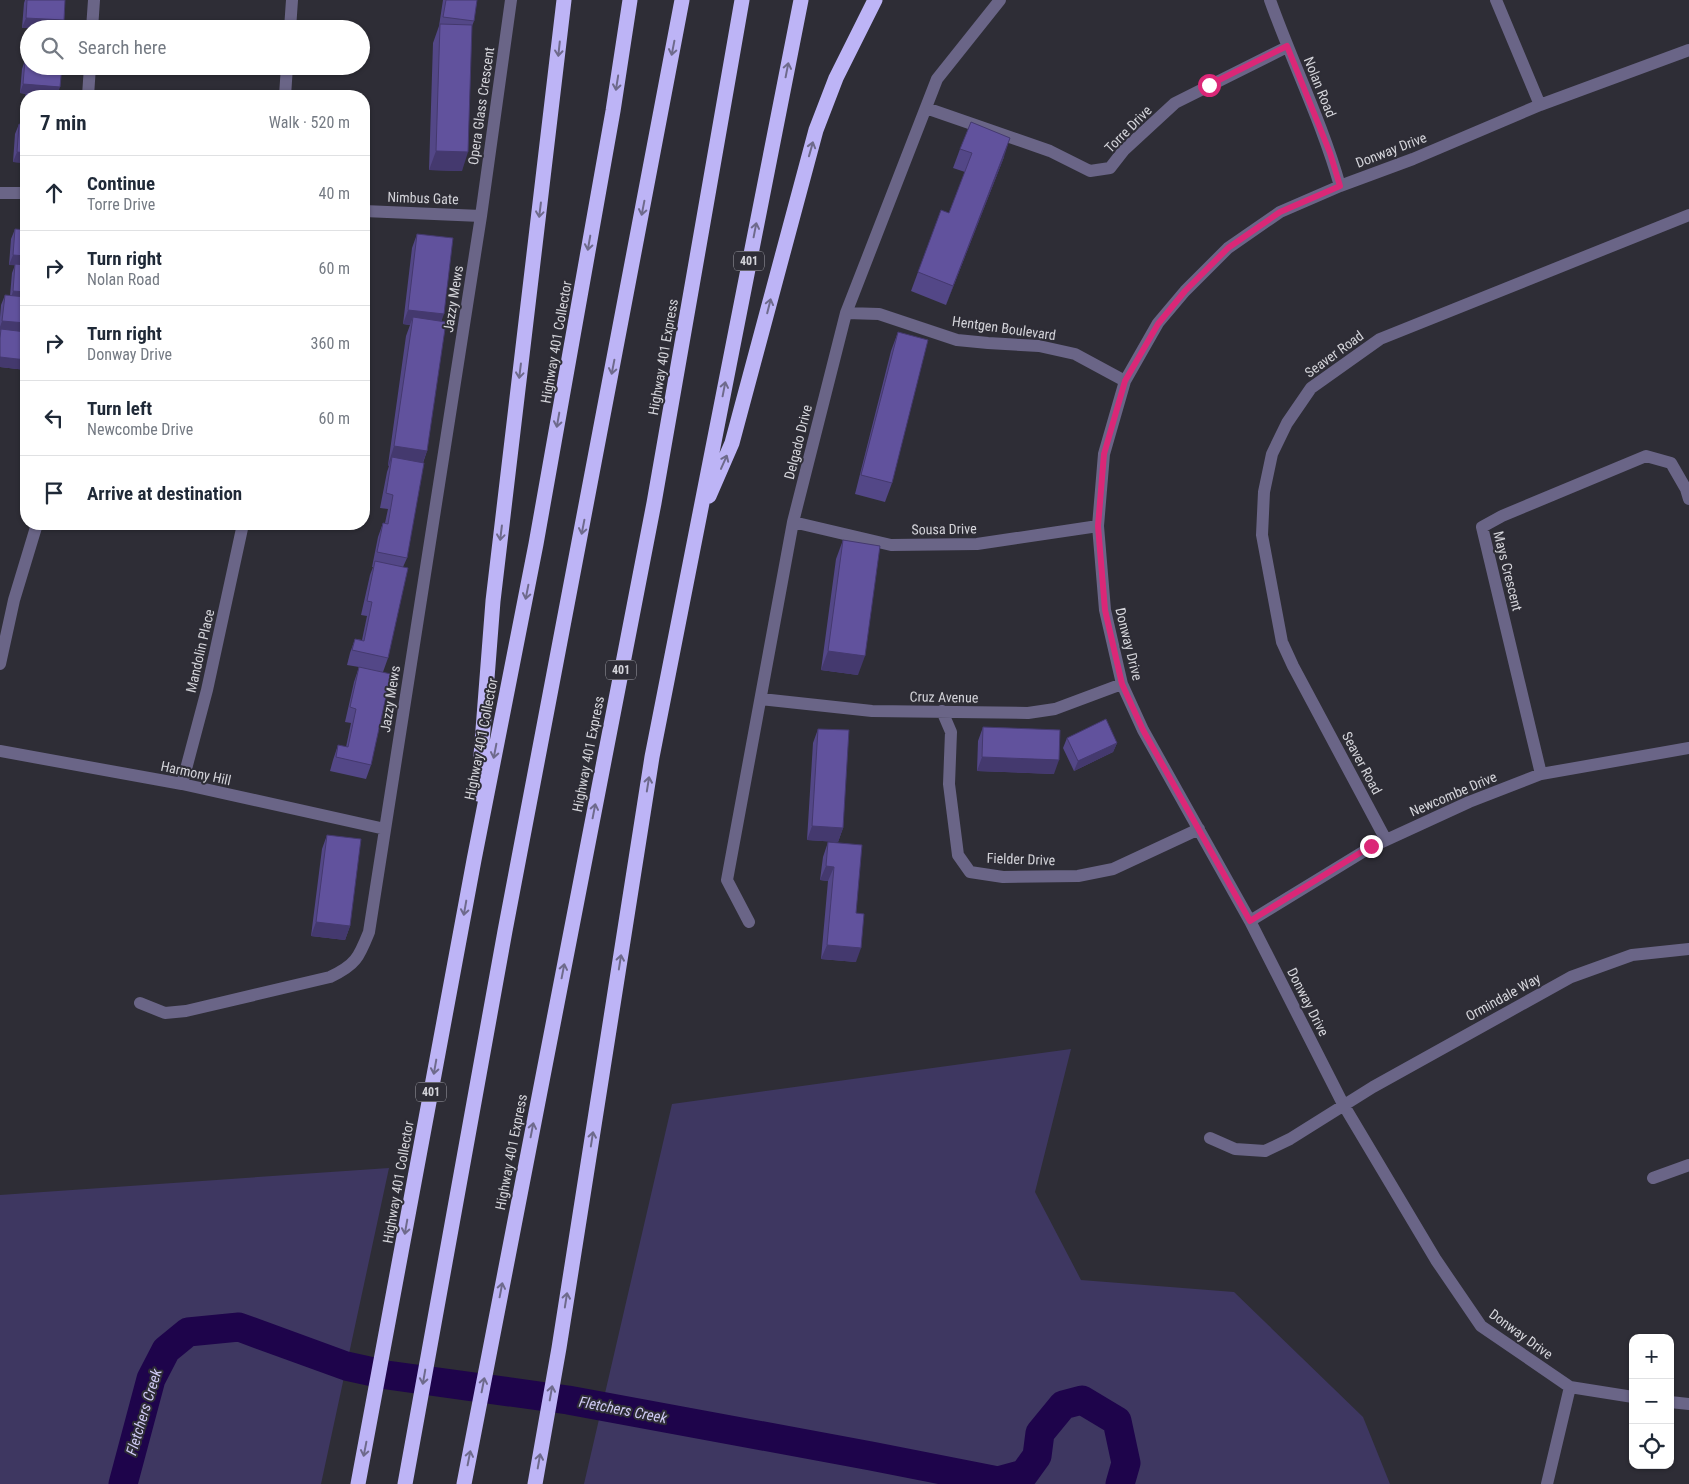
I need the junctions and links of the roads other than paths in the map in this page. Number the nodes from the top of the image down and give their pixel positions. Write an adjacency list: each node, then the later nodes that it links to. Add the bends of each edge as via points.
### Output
1 (94, 0): 13 (street)
2 (292, 0): 14 (street)
3 (511, 0): 28 (street, Opera Glass Crescent)
4 (564, 0): 48 (highway, one-way to 48, via 493,601)
5 (630, 0): 48 (highway, Highway 401 Collector / 401, one-way to 48, via 536,544)
6 (682, 0): 62 (highway, one-way to 62, via 505,931)
7 (742, 0): 63 (highway, Highway 401 Express / 401, one-way to 7, via 654,503)
8 (801, 0): 33 (highway, 401, one-way to 8)
9 (875, 0): 33 (highway, one-way to 9, via 732,443 816,130 836,78)
10 (1000, 0): 22 (street, Delgado Drive, via 937,78)
11 (1270, 0): 15 (street, Nolan Road)
12 (1496, 0): 21 (street)
13 (93, 20)
14 (291, 20)
15 (1287, 46): 22 (street, Torre Drive, via 1175,103 1124,150 1110,168 1090,171 1050,151); 23 (street, Nolan Road)
16 (1689, 50): 21 (street, Donway Drive)
17 (89, 75): 19 (street)
18 (286, 75): 20 (street)
19 (88, 90)
20 (285, 90)
21 (1540, 104): 23 (street, Donway Drive, via 1413,159)
22 (926, 108): 29 (street, Delgado Drive)
23 (1340, 186): 30 (street, Donway Drive, via 1280,212 1228,248 1158,324)
24 (0, 193): 25 (street)
25 (20, 193)
26 (370, 211): 28 (street, Nimbus Gate)
27 (1689, 215): 47 (street, Seaver Road, via 1380,339 1310,388 1287,422 1272,454 1264,492 1262,535 1282,642)
28 (481, 216): 46 (street, Jazzy Mews)
29 (846, 313): 30 (street, Hentgen Boulevard, via 879,314 957,340 1038,346 1075,354); 32 (street, Delgado Drive)
30 (1125, 381): 34 (street, Donway Drive, via 1104,454)
31 (1689, 499): 43 (street, Mays Crescent, via 1671,463 1646,456 1482,527)
32 (793, 522): 34 (street, Sousa Drive, via 891,544 976,544); 39 (street, Delgado Drive)
33 (697, 523): 64 (highway, 401, one-way to 33, via 652,757)
34 (1098, 526): 38 (street, Donway Drive, via 1105,610)
35 (35, 530): 37 (street, via 14,600)
36 (242, 530): 44 (street, Mandolin Place, via 207,690)
37 (0, 664)
38 (1122, 684): 40 (street, Cruz Avenue, via 1055,709 1028,713); 45 (street, Donway Drive, via 1143,730)
39 (761, 699): 40 (street, Cruz Avenue, via 872,711); 50 (street, Delgado Drive, via 727,880)
40 (942, 711): 45 (street, Fielder Drive, via 951,732 949,784 958,855 970,872 1003,877 1078,876 1113,869)
41 (1689, 748): 43 (street, Newcombe Drive)
42 (0, 751): 44 (street, Harmony Hill)
43 (1541, 774): 47 (street, Newcombe Drive)
44 (182, 784): 46 (street, Harmony Hill)
45 (1199, 828): 49 (street, Donway Drive)
46 (384, 829): 52 (street, Jazzy Mews, via 369,932 362,950 345,970 330,977 186,1011 166,1012)
47 (1386, 840): 49 (street, Newcombe Drive, via 1371,846)
48 (474, 860): 61 (highway, Highway 401 Collector / 401, one-way to 61)
49 (1250, 921): 53 (street, Donway Drive)
50 (748, 922)
51 (1689, 949): 53 (street, Ormindale Way, via 1632,955 1571,977)
52 (140, 1003)
53 (1343, 1104): 54 (street, Ormindale Way, via 1290,1139 1265,1151 1235,1149); 57 (street, Donway Drive, via 1436,1260 1481,1326)
54 (1210, 1138)
55 (1689, 1165): 56 (street)
56 (1653, 1178)
57 (1570, 1387): 58 (street, Donway Drive); 65 (street)
58 (1629, 1396)
59 (1674, 1402): 60 (street)
60 (1689, 1404)
61 (358, 1484)
62 (405, 1484)
63 (464, 1484)
64 (536, 1484)
65 (1547, 1484)

